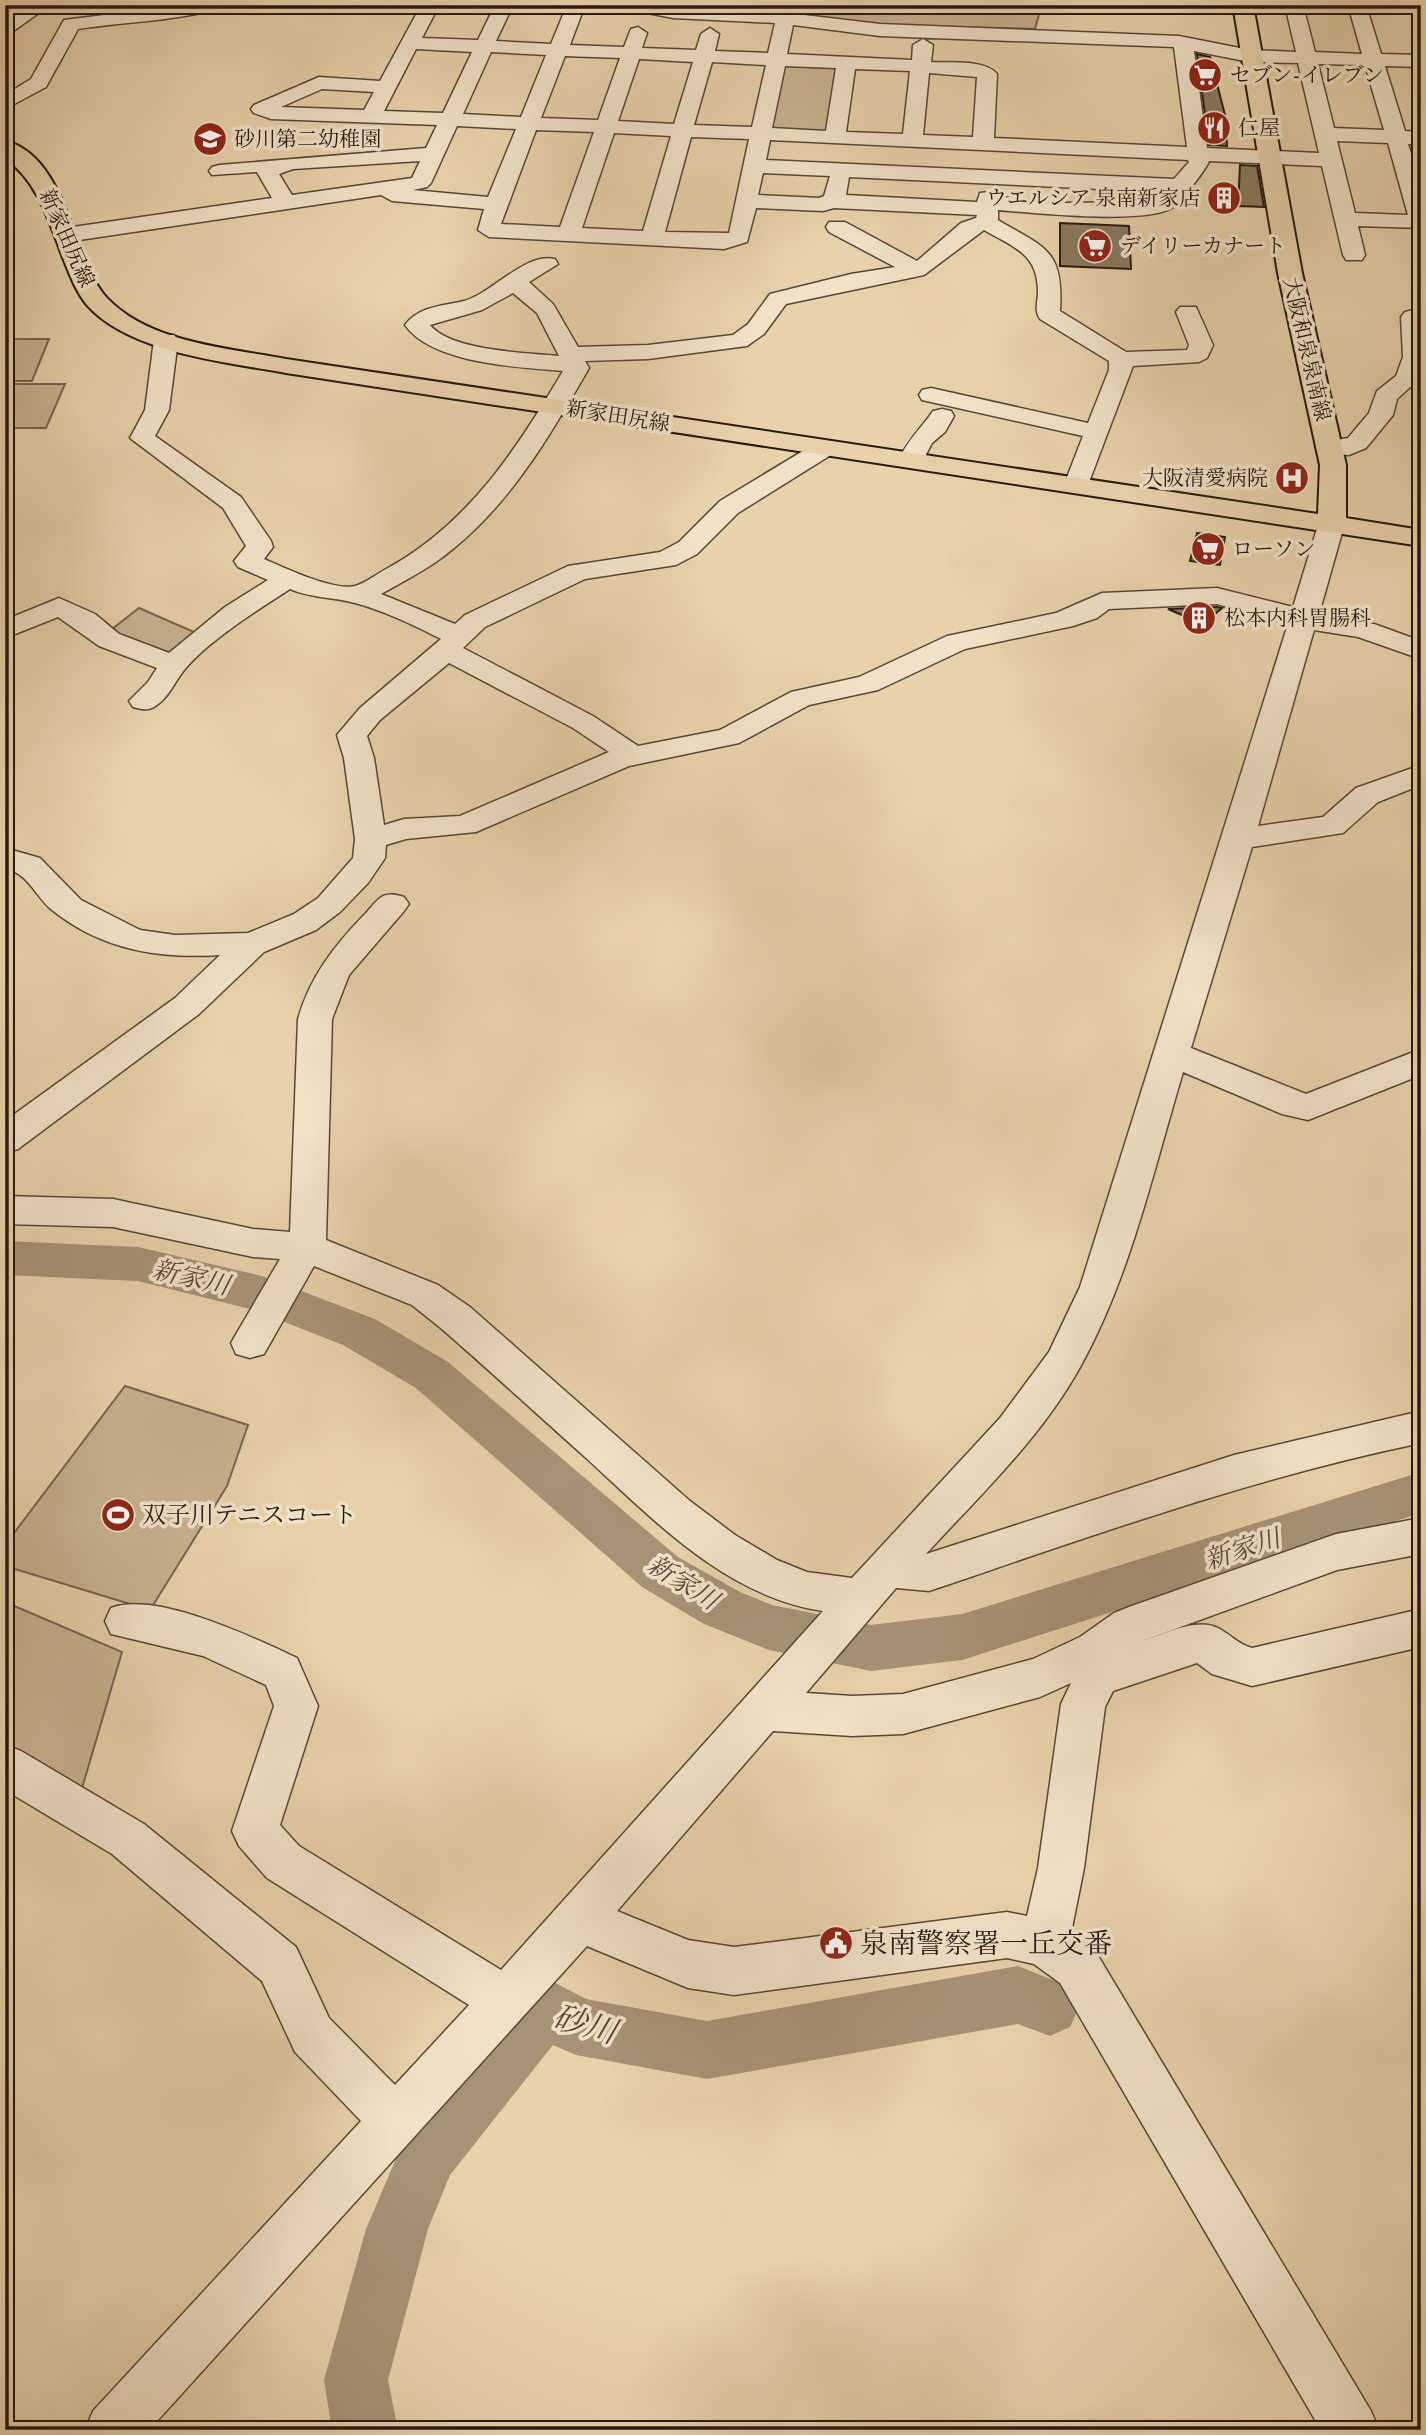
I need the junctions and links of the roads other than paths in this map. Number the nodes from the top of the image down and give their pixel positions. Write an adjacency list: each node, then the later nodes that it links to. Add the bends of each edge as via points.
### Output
1 (41, 5): 12 (street)
2 (212, 5): 28 (street, via 153,18 128,16 71,24 39,83)
3 (504, 5): 16 (street)
4 (576, 5): 17 (street)
5 (1243, 5): 20 (main road, 大阪和泉泉南線)
6 (1294, 5): 21 (street)
7 (1357, 5): 23 (street)
8 (640, 7): 10 (street); 18 (street)
9 (427, 11): 14 (street)
10 (716, 15): 11 (street); 19 (street)
11 (785, 19): 13 (street); 22 (street)
12 (5, 31)
13 (924, 32): 15 (street); 26 (street)
14 (409, 43): 16 (street); 27 (street)
15 (1183, 43): 20 (street); 43 (street)
16 (485, 47): 17 (street); 30 (street)
17 (558, 50): 18 (street); 31 (street)
18 (632, 53): 19 (street); 32 (street)
19 (703, 56): 22 (street); 33 (street)
20 (1250, 56): 21 (street); 44 (main road, 大阪和泉泉南線)
21 (1307, 58): 23 (street); 35 (street)
22 (776, 60): 25 (street); 34 (street)
23 (1373, 60): 24 (street); 36 (street)
24 (1421, 61)
25 (846, 63): 26 (street); 37 (street)
26 (920, 67): 39 (street); 40 (street, via 987,74)
27 (386, 87): 29 (street); 29 (street, via 319,83 261,110)
28 (5, 103)
29 (371, 116): 30 (street)
30 (450, 120): 31 (street); 42 (street)
31 (530, 124): 32 (street); 56 (street)
32 (605, 127): 33 (street); 61 (street)
33 (682, 131): 34 (street); 63 (street)
34 (759, 134): 37 (street); 46 (street)
35 (1325, 134): 36 (street); 45 (street)
36 (1396, 137): 38 (street); 59 (street)
37 (835, 138): 39 (street)
38 (1421, 138)
39 (912, 141): 40 (street)
40 (987, 145): 43 (street); 50 (street)
41 (5, 147): 62 (main road, 新家田尻線, via 29,164 44,185)
42 (435, 154): 47 (street, via 290,163); 52 (street)
43 (1197, 154): 44 (street); 51 (street, via 1199,163)
44 (1268, 157): 45 (street); 77 (main road, 大阪和泉泉南線)
45 (1331, 160): 58 (street)
46 (753, 166): 48 (street); 53 (street)
47 (272, 169): 49 (street, via 258,166); 55 (street, via 267,171)
48 (841, 170): 50 (street); 54 (street)
49 (219, 171)
50 (989, 177): 51 (street); 57 (street)
51 (1181, 186): 57 (street, via 1164,204 1150,208)
52 (411, 192): 55 (street, via 356,191); 56 (street, via 415,214)
53 (746, 201): 54 (street, via 823,205); 63 (street, via 739,237 724,242)
54 (832, 201): 57 (street)
55 (285, 202): 62 (street)
56 (494, 211): 61 (street, via 489,230)
57 (987, 211): 66 (street); 72 (street, via 1039,253 1051,282 1051,318)
58 (1345, 219): 59 (street); 64 (street)
59 (1421, 221)
60 (837, 227): 66 (street)
61 (569, 234): 63 (street)
62 (66, 235): 70 (main road, 新家田尻線, via 96,301 125,323)
63 (652, 238)
64 (1354, 255)
65 (547, 264): 67 (street)
66 (916, 270): 73 (street, via 778,299 756,329 739,341)
67 (511, 281): 73 (street, via 548,308); 73 (street, via 478,303 425,318 418,330 478,352)
68 (1188, 312): 72 (street, via 1201,345 1199,353)
69 (1413, 317): 71 (street)
70 (166, 340): 74 (main road, 新家田尻線, via 286,366); 82 (street, via 157,410 142,438 232,503 260,547 247,561)
71 (1418, 358): 77 (street, via 1407,379 1385,396 1381,415 1357,443)
72 (1121, 359): 75 (street)
73 (572, 360): 74 (street)
74 (554, 406): 76 (main road, 新家田尻線); 83 (street, via 497,488 454,535)
75 (1097, 432): 78 (street, via 937,405 936,427 921,439); 79 (street)
76 (825, 448): 78 (main road, 新家田尻線); 86 (street, via 729,508 688,548 667,559 578,572 475,621)
77 (1329, 448): 80 (main road, 大阪和泉泉南線)
78 (911, 461): 79 (main road, 新家田尻線)
79 (1077, 485): 80 (main road, 新家田尻線)
80 (1332, 522): 81 (main road); 84 (street)
81 (1421, 538)
82 (288, 579): 83 (street, via 322,591); 88 (street, via 235,613)
83 (359, 595): 86 (street, via 413,614)
84 (1305, 620): 87 (street, via 1364,631); 91 (street, via 1217,596 1102,601 1063,620 957,642 868,684 801,698 729,737); 95 (street)
85 (5, 630): 88 (street, via 59,606 109,640)
86 (452, 643): 91 (street); 94 (street, via 352,735)
87 (1421, 651)
88 (173, 664): 89 (street, via 160,687)
89 (143, 701)
90 (1421, 750): 92 (street)
91 (634, 756): 94 (street, via 465,825 404,829)
92 (1421, 758)
93 (1421, 774): 95 (street, via 1367,795 1332,826)
94 (371, 839): 98 (street, via 369,858 329,905 305,922)
95 (1238, 839): 99 (street)
96 (5, 858): 98 (street, via 33,867 64,902 149,946)
97 (393, 904): 103 (street, via 335,967 314,1019)
98 (252, 944): 101 (street, via 187,1006)
99 (1170, 1053): 100 (street, via 1308,1107); 107 (street, via 1099,1287 1064,1361 1014,1430)
100 (1421, 1061)
101 (5, 1140)
102 (5, 1210): 103 (street, via 113,1213 253,1243)
103 (306, 1247): 104 (street); 107 (street, via 425,1295 675,1513 762,1573 806,1590)
104 (250, 1343)
105 (1421, 1427): 107 (street, via 1350,1439 1226,1473 929,1573)
106 (1421, 1536): 110 (street, via 1336,1552 1129,1626 1095,1651 1040,1676 903,1714)
107 (874, 1584): 110 (street)
108 (126, 1621): 114 (street, via 209,1638 282,1672 296,1706 255,1831 283,1862)
109 (1421, 1628): 113 (street, via 1252,1667 1227,1660 1203,1642 1098,1676 1083,1704 1061,1868)
110 (765, 1710): 112 (street)
111 (5, 1766): 115 (street, via 128,1839 279,1964 312,2035)
112 (580, 1919): 113 (street, via 688,1964 734,1971 1007,1935); 114 (street)
113 (1045, 1943): 117 (street, via 1077,1966)
114 (506, 2000): 115 (street)
115 (396, 2122): 116 (street)
116 (112, 2430)
117 (1352, 2430)

